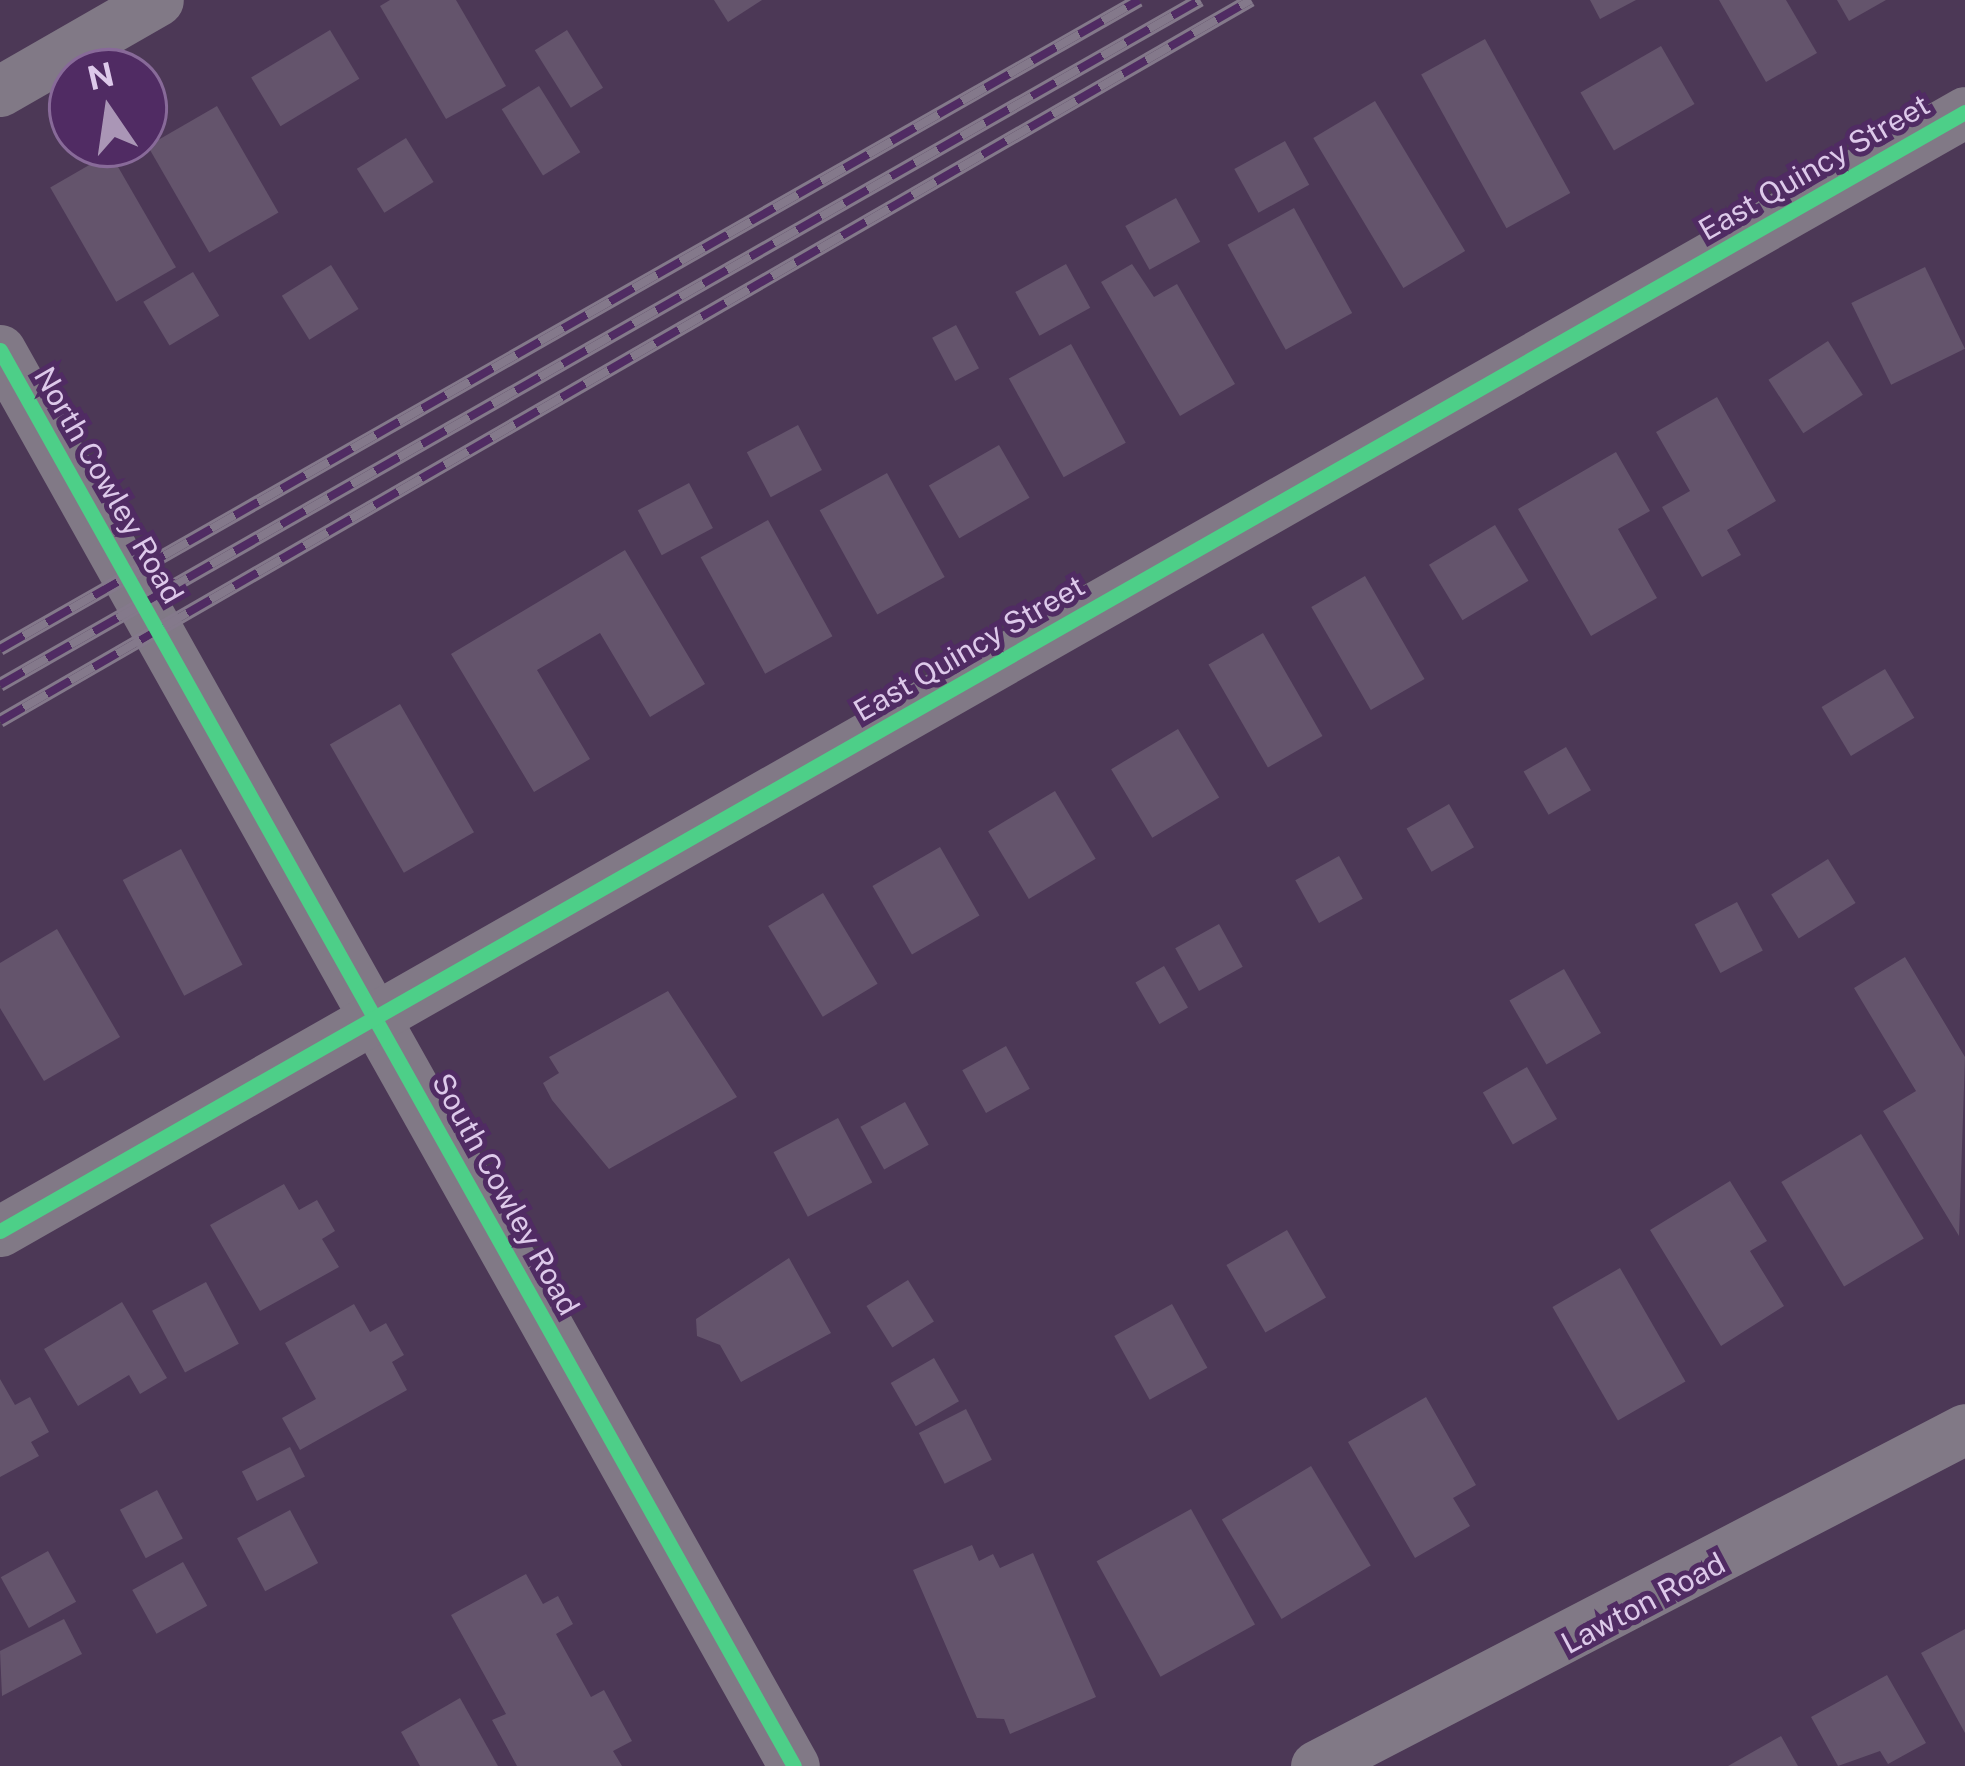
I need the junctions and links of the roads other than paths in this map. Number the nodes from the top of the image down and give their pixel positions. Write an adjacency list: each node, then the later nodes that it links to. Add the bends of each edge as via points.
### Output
1 (158, 0): 2 (street)
2 (0, 91)
3 (1965, 112): 6 (street, East Quincy Street)
4 (0, 350): 5 (street, North Cowley Road)
5 (171, 647): 6 (street, South Cowley Road)
6 (377, 1017): 7 (street, East Quincy Street); 9 (street, South Cowley Road)
7 (0, 1232)
8 (1965, 1430): 10 (street, Lawton Road)
9 (794, 1766)
10 (1316, 1766)

